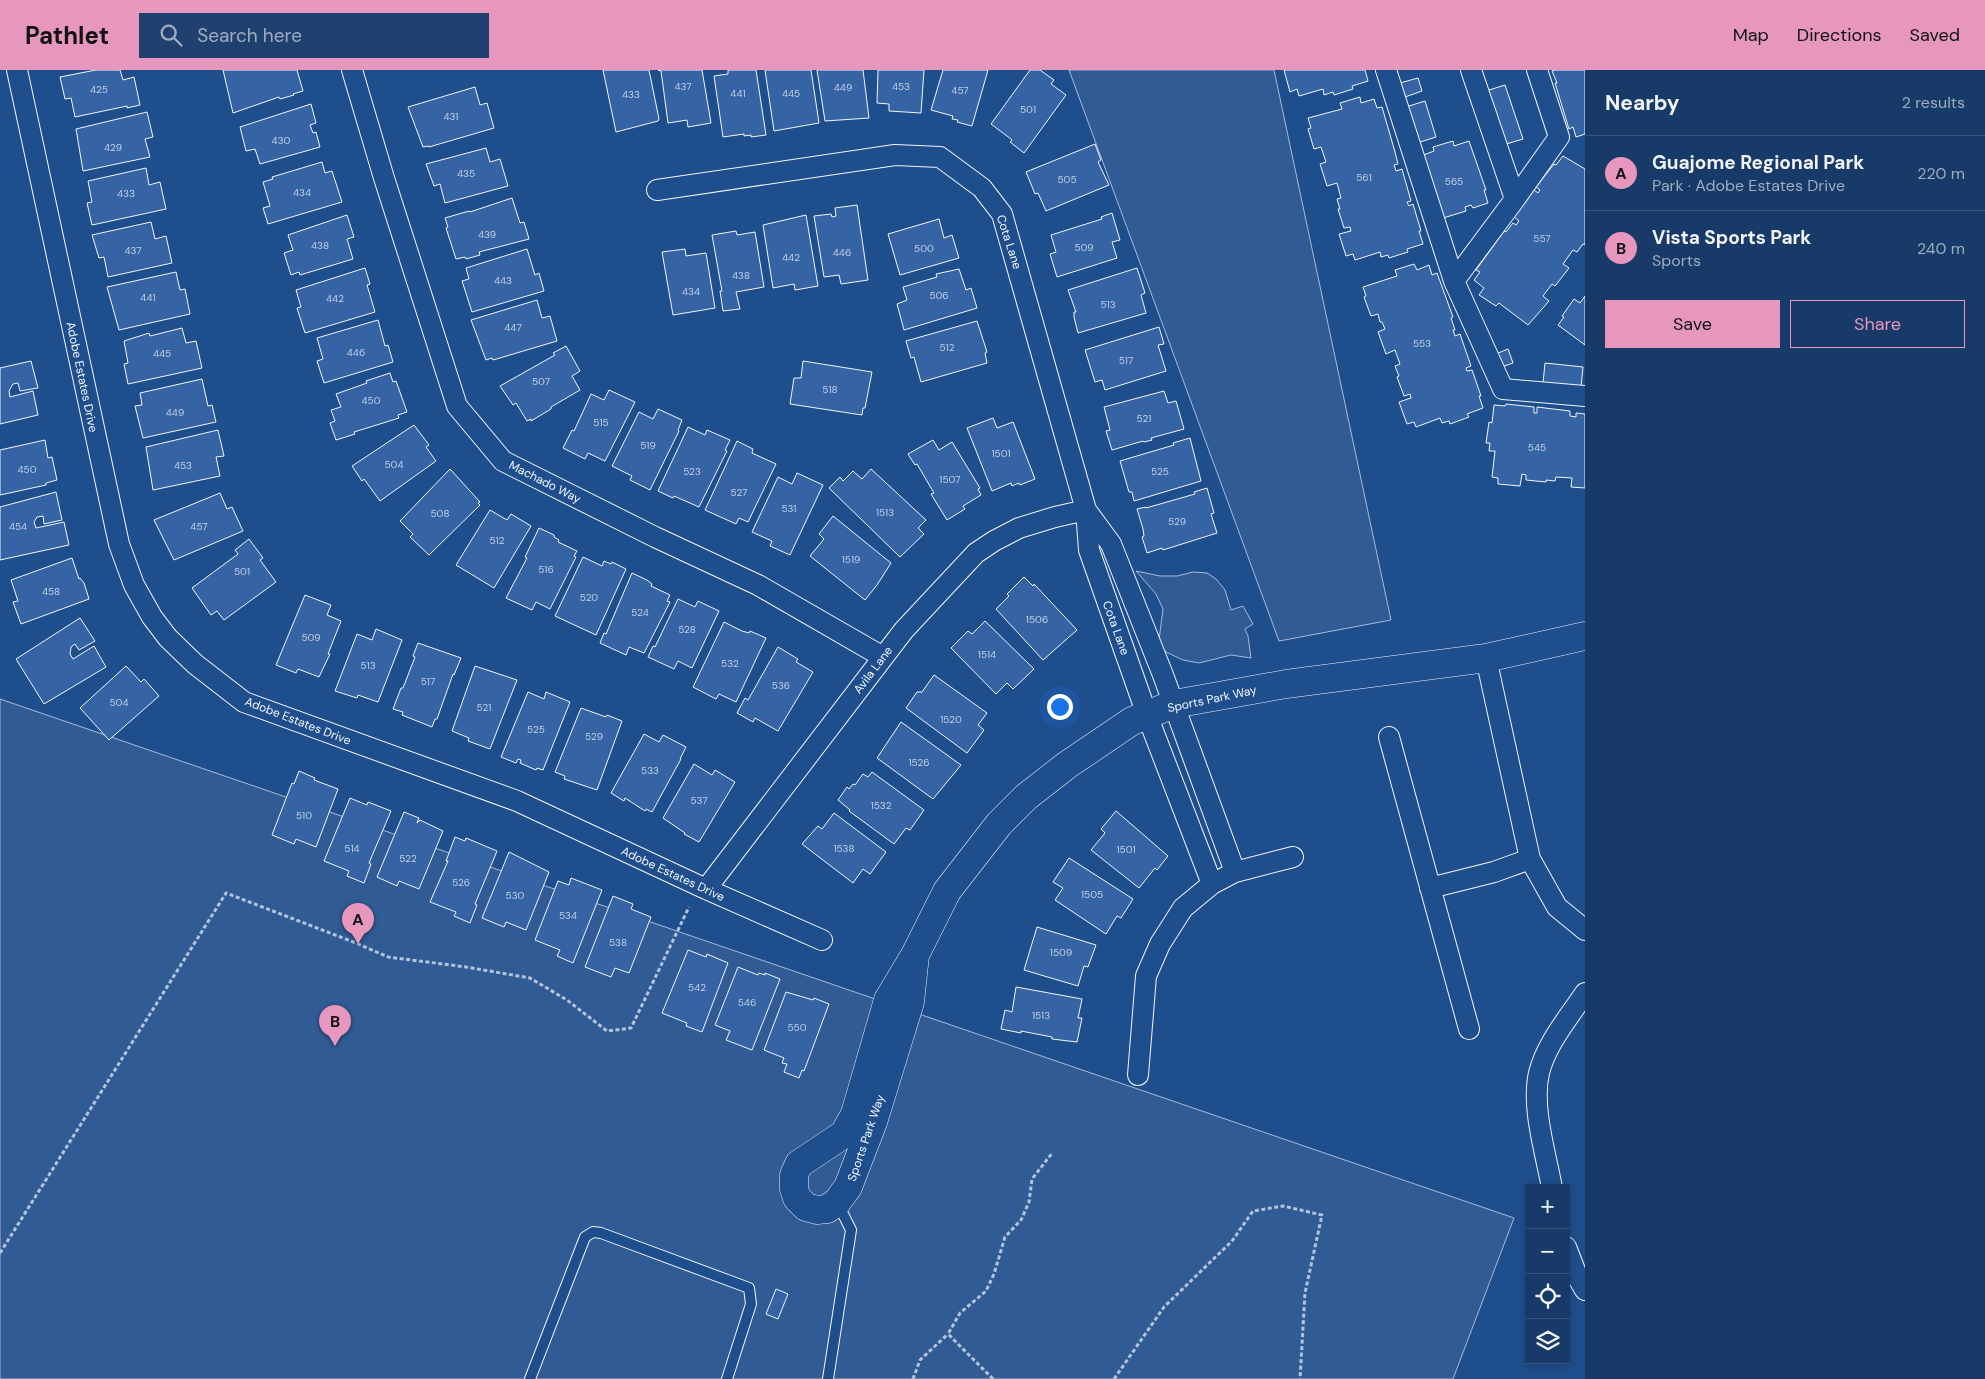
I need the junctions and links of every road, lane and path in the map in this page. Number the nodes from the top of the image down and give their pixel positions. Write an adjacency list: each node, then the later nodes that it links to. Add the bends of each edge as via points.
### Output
1 (17, 70): 22 (street, Adobe Estates Drive, via 119,544 134,585 168,638 244,702 516,801)
2 (352, 70): 12 (street, Machado Way, via 457,406 503,461 758,585)
3 (1386, 70): 8 (street)
4 (1471, 70): 7 (street)
5 (1537, 70): 7 (street, via 1559,137)
6 (657, 190): 10 (street, Cota Lane, via 895,155 940,157 964,174 982,188 1002,214)
7 (1514, 200): 8 (street)
8 (1454, 281): 9 (street, via 1503,389)
9 (1585, 396)
10 (1086, 510): 12 (street, Avila Lane, via 1019,528 976,553); 14 (street, Cota Lane, via 1111,544); 15 (street, Cota Lane, via 1089,550)
11 (1585, 636): 13 (street, Sports Park Way)
12 (883, 657): 22 (street, Avila Lane)
13 (1486, 658): 14 (street, Sports Park Way, via 1286,684); 18 (street)
14 (1174, 704): 15 (street, Sports Park Way); 19 (street, Cota Lane)
15 (1147, 716): 20 (street, Cota Lane); 26 (street, Sports Park Way, via 1132,721 1067,765 1026,797 999,824 947,891)
16 (1389, 738): 21 (street)
17 (1293, 857): 19 (street)
18 (1530, 859): 21 (street); 24 (street, via 1556,907)
19 (1234, 872): 20 (street)
20 (1212, 884): 29 (street, via 1183,908 1160,944 1146,976)
21 (1430, 888): 28 (street)
22 (706, 889): 25 (street, Adobe Estates Drive)
23 (689, 907): 33 (path, via 631,1028 607,1031 567,1000 530,978 388,957 226,893)
24 (1585, 930)
25 (822, 940)
26 (915, 955): 32 (street, Sports Park Way, via 910,1002 873,1122 848,1187); 32 (street, Sports Park Way, via 888,1000 855,1114 844,1134 799,1164 794,1176 797,1198 806,1207 817,1210)
27 (1585, 993): 31 (street, via 1550,1046 1537,1082 1540,1127)
28 (1469, 1029)
29 (1138, 1075)
30 (1053, 1152): 36 (path, via 1032,1179 1029,1202 1021,1220 1005,1237 986,1291 960,1313)
31 (1551, 1184)
32 (837, 1202): 39 (lane, via 851,1230)
33 (0, 1253)
34 (1570, 1257): 35 (street)
35 (1585, 1290)
36 (948, 1334): 40 (path, via 920,1360); 41 (path)
37 (530, 1379): 38 (lane, via 585,1237 592,1232 749,1288 751,1304)
38 (728, 1379)
39 (828, 1379)
40 (913, 1379)
41 (993, 1379)
42 (1114, 1379): 43 (path, via 1164,1307 1232,1240 1253,1211 1284,1206 1322,1215 1305,1293)
43 (1300, 1379)

